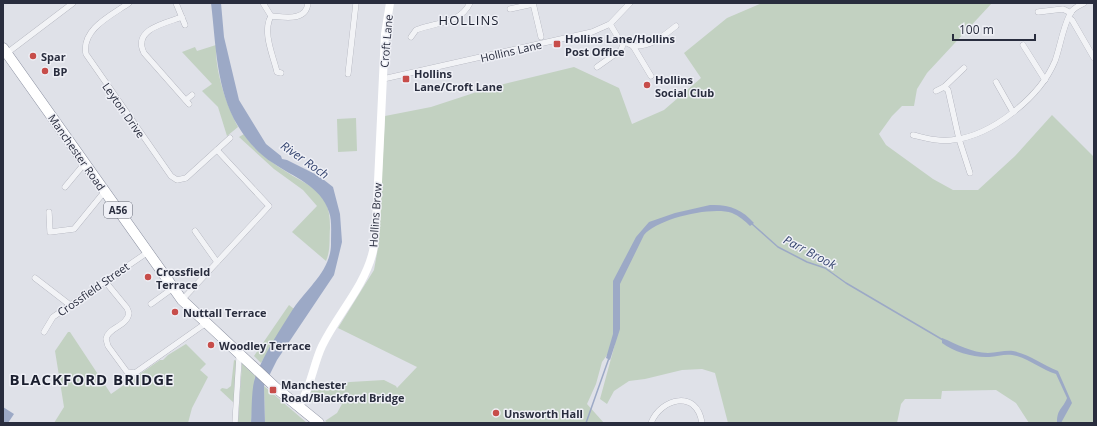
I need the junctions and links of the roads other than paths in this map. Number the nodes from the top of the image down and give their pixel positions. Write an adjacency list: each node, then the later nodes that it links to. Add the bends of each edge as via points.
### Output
1 (73, 3): 27 (street)
2 (129, 3): 44 (street, Leyton Drive, via 89,35 85,46 87,57 173,178 186,178)
3 (176, 3): 18 (street)
4 (263, 3): 16 (street)
5 (308, 3): 16 (street, via 301,16)
6 (356, 3): 32 (street)
7 (390, 3): 34 (street, Croft Lane)
8 (470, 3): 22 (street, via 461,15 416,30)
9 (533, 3): 13 (street); 23 (street)
10 (630, 3): 19 (street, Hollins Lane)
11 (1062, 3): 14 (street)
12 (1084, 3): 17 (street)
13 (510, 9)
14 (1063, 9): 15 (street); 17 (street)
15 (1038, 12)
16 (271, 16): 31 (street, via 267,32 277,72)
17 (1070, 16): 28 (street); 35 (street, via 1055,61)
18 (182, 17): 20 (street); 39 (street, via 148,31 141,44 144,53 187,102)
19 (610, 24): 24 (street, via 619,39); 34 (street, Hollins Lane, via 583,35)
20 (185, 25)
21 (676, 26): 26 (street, via 651,44 643,47)
22 (411, 37)
23 (541, 37)
24 (624, 42): 26 (street); 29 (street, via 621,50)
25 (1023, 45): 35 (street)
26 (632, 46): 33 (street)
27 (5, 51): 45 (highway, Manchester Road / A56)
28 (1094, 58)
29 (597, 67)
30 (964, 68): 37 (street)
31 (281, 72)
32 (348, 74)
33 (651, 76)
34 (383, 79): 62 (street, Hollins Brow, via 373,254 365,274 322,344 305,397)
35 (1045, 80): 40 (street)
36 (996, 82): 40 (street)
37 (944, 87): 38 (street); 43 (street, via 948,90)
38 (936, 91)
39 (192, 95)
40 (1014, 112): 43 (street, via 986,128)
41 (913, 135): 43 (street, via 941,141)
42 (230, 138): 44 (street, Leyton Drive)
43 (959, 139): 46 (street)
44 (217, 150): 52 (street, via 269,206)
45 (85, 163): 47 (street); 48 (highway, Manchester Road / A56)
46 (970, 173)
47 (65, 187)
48 (105, 191): 49 (street, via 74,229 50,232); 51 (highway, Manchester Road / A56)
49 (49, 212)
50 (195, 231): 52 (street)
51 (148, 252): 54 (street, Crossfield Street); 55 (highway, Manchester Road / A56)
52 (217, 262): 56 (street)
53 (35, 278): 58 (street)
54 (104, 280): 58 (street, Crossfield Street); 59 (street, via 129,313 125,322 109,334 106,340 125,371 130,374 136,373)
55 (173, 288): 56 (highway, Manchester Road / A56); 57 (street)
56 (182, 300): 59 (highway, Manchester Road / A56)
57 (151, 304)
58 (70, 305): 60 (street, Crossfield Street, via 53,317)
59 (206, 323): 61 (highway, Manchester Road / A56)
60 (44, 332)
61 (245, 357): 62 (highway, A56, via 276,388); 63 (street, via 239,358)
62 (299, 406): 64 (highway, A56)
63 (235, 423)
64 (319, 423)
65 (650, 423): 66 (street, via 660,409 680,401 689,402 696,407)
66 (702, 423)

